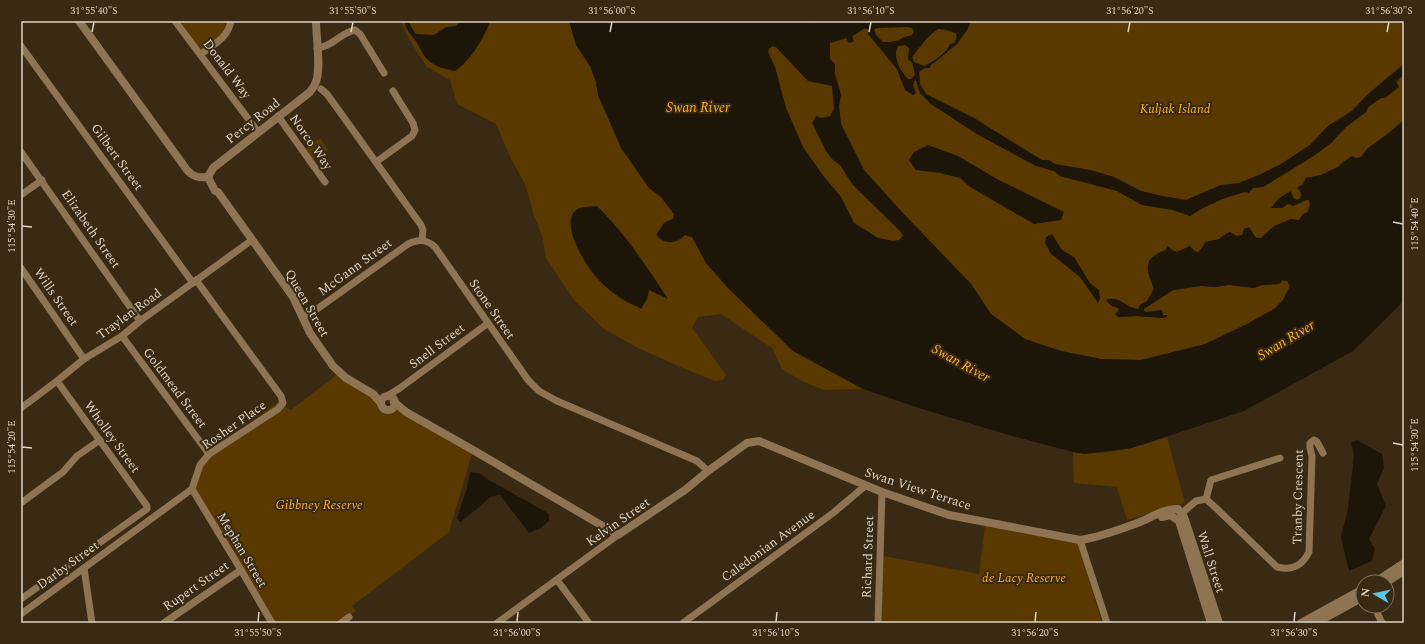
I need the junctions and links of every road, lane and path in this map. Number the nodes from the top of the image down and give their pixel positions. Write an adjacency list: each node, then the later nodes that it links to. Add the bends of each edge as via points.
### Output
1 (79, 21): 15 (street, via 187,170)
2 (175, 21): 7 (street, Donald Way)
3 (231, 21): 7 (street, via 229,30 222,38)
4 (316, 21): 6 (street)
5 (21, 46): 22 (street, Gilbert Street)
6 (317, 48): 8 (street, via 327,46 348,31 355,30); 9 (street)
7 (201, 54): 12 (street, Donald Way)
8 (384, 73)
9 (318, 87): 11 (street, Percy Road); 14 (street, via 327,94)
10 (393, 91): 14 (street, via 415,130 412,136)
11 (278, 116): 12 (street, Percy Road); 17 (street, Norco Way)
12 (258, 132): 15 (street, Percy Road, via 213,168)
13 (21, 152): 16 (street, Elizabeth Street)
14 (376, 162): 20 (street, via 421,225)
15 (209, 176): 19 (street, Queen Street)
16 (42, 180): 18 (street); 24 (street, Elizabeth Street)
17 (325, 182)
18 (21, 195)
19 (252, 240): 22 (street, Traylen Road); 23 (street, Queen Street, via 293,297)
20 (422, 240): 23 (street, McGann Street, via 408,244 313,312); 25 (street, Stone Street, via 435,248)
21 (21, 268): 27 (street, Wills Street)
22 (195, 282): 24 (street, Traylen Road); 30 (street, Gilbert Street)
23 (302, 316): 29 (street, Queen Street, via 310,333 333,366 346,378)
24 (140, 320): 26 (street, Traylen Road)
25 (487, 324): 29 (street, Snell Street, via 400,388); 37 (street, Stone Street, via 539,391 697,461)
26 (122, 336): 27 (street, Traylen Road); 35 (street, Goldmead Street)
27 (84, 359): 28 (street, Traylen Road)
28 (57, 381): 31 (street, Traylen Road); 32 (street, Wholley Street)
29 (389, 401): 47 (street, Queen Street)
30 (283, 403): 35 (street, Rosher Place, via 278,409)
31 (21, 408)
32 (100, 440): 42 (street); 43 (street, Wholley Street)
33 (752, 441): 37 (street, Kelvin Street); 38 (street, Swan View Terrace, via 763,442)
34 (1323, 453): 41 (street, Tranby Crescent, via 1317,442 1314,440 1310,443 1312,456 1309,552 1300,564 1293,568 1277,567)
35 (209, 454): 39 (street, Rosher Place, via 200,465)
36 (1280, 458): 41 (street, via 1211,480)
37 (708, 471): 47 (street, Kelvin Street)
38 (865, 486): 40 (street, Swan View Terrace); 69 (street, Caledonian Avenue, via 833,513)
39 (192, 490): 46 (street, Darby Street); 51 (street, Mephan Street)
40 (882, 492): 48 (street, Swan View Terrace, via 949,515); 70 (street, Richard Street)
41 (1206, 500): 44 (street, via 1196,501)
42 (21, 503)
43 (147, 506): 45 (street, Darby Street, via 146,510)
44 (1178, 513): 48 (street, Swan View Terrace, via 1174,509 1165,511 1152,518); 57 (street, Wall Street)
45 (123, 526): 46 (street); 58 (street, Darby Street)
46 (128, 535): 50 (street, Darby Street)
47 (618, 535): 55 (street, Kelvin Street)
48 (1080, 540): 71 (street)
49 (1404, 564): 53 (street)
50 (84, 568): 60 (street, Darby Street); 63 (street)
51 (241, 570): 64 (street, Rupert Street); 65 (street, Mephan Street)
52 (1404, 571): 54 (street)
53 (1388, 574)
54 (1395, 577)
55 (557, 580): 67 (street, Kelvin Street); 68 (street)
56 (1355, 594): 61 (street)
57 (1206, 596): 72 (street, Wall Street); 73 (street, Wall Street)
58 (21, 599)
59 (1355, 601): 61 (street)
60 (21, 614)
61 (1324, 615): 74 (street); 75 (street)
62 (350, 617): 66 (street)
63 (92, 623)
64 (164, 623)
65 (272, 623)
66 (341, 623)
67 (497, 623)
68 (590, 623)
69 (683, 623)
70 (878, 623)
71 (1107, 623)
72 (1212, 623)
73 (1219, 623)
74 (1301, 623)
75 (1316, 623)

